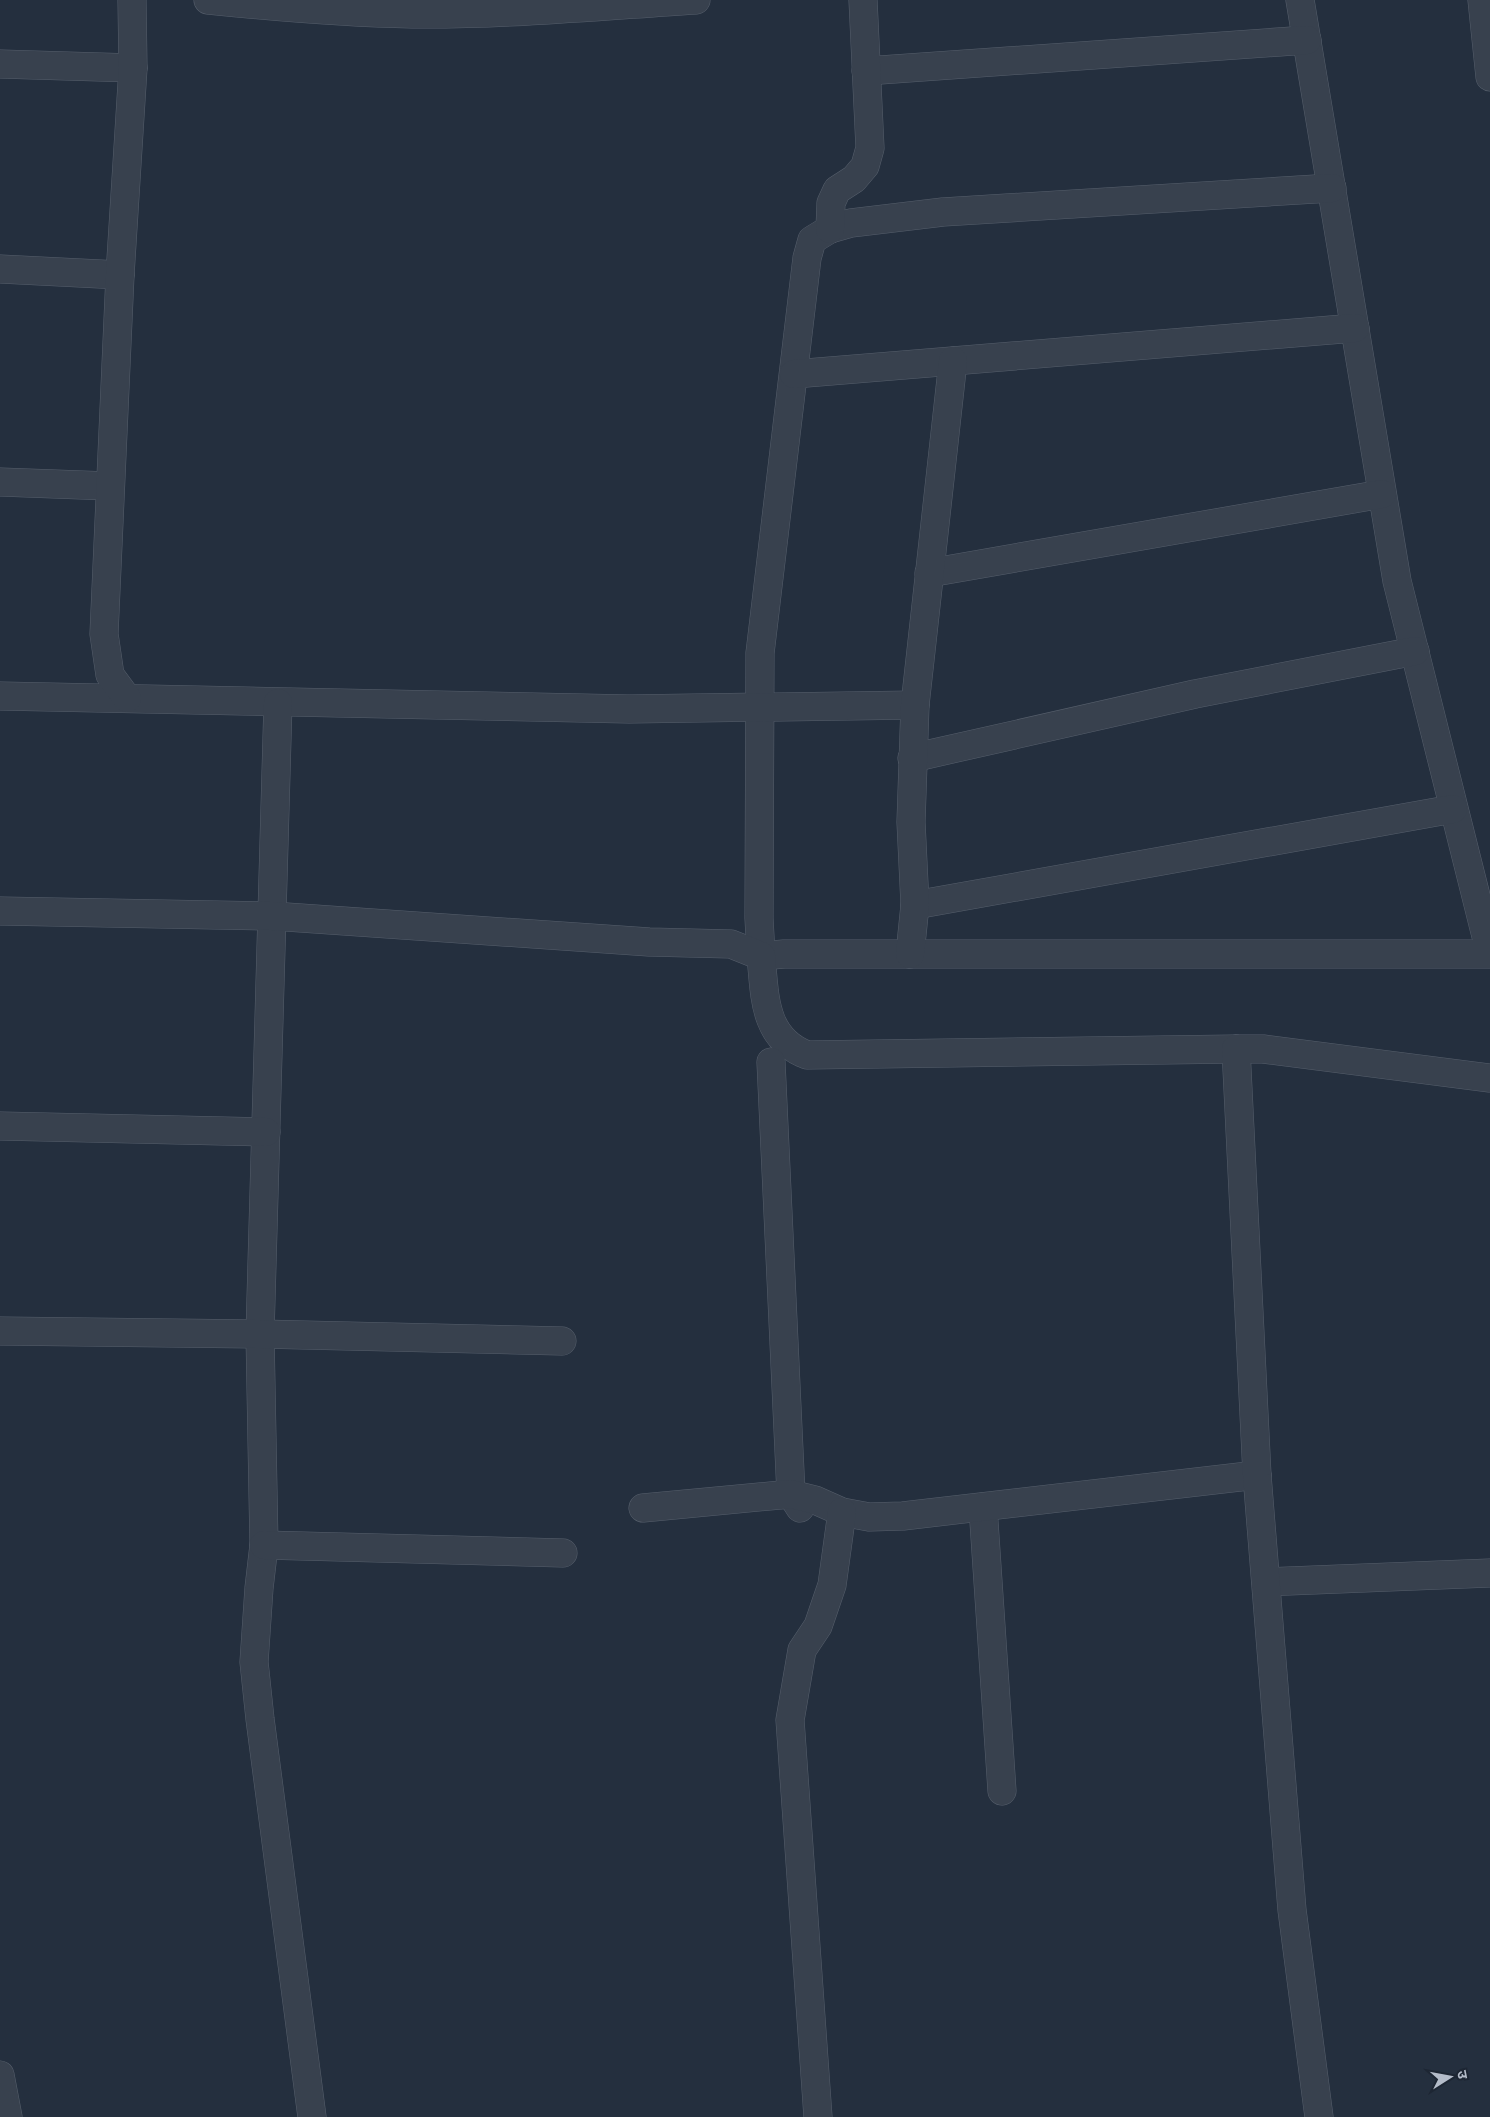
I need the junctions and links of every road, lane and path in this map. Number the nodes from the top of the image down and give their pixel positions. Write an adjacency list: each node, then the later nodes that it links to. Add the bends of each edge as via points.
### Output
1 (132, 0): 9 (street)
2 (208, 0): 3 (street, via 323,12 414,14)
3 (696, 0)
4 (863, 0): 10 (street)
5 (1300, 0): 7 (street)
6 (1482, 0): 11 (street)
7 (1307, 40): 10 (street); 12 (street)
8 (0, 64): 9 (street)
9 (134, 68): 15 (street)
10 (866, 71): 13 (street, via 870,148 865,166 854,179 837,190 831,203)
11 (1490, 77)
12 (1332, 188): 13 (street, via 943,212); 16 (street)
13 (830, 229): 18 (street, via 812,240 807,258)
14 (0, 269): 15 (street)
15 (120, 274): 20 (street)
16 (1355, 328): 17 (street); 21 (street)
17 (953, 361): 18 (street); 22 (street)
18 (794, 374): 28 (street, via 760,653)
19 (0, 482): 20 (street)
20 (109, 486): 25 (street, via 104,634 110,675)
21 (1382, 494): 22 (street); 23 (street, via 1397,581)
22 (929, 573): 27 (street)
23 (1415, 652): 29 (street, via 1196,694); 30 (street)
24 (0, 696): 25 (street)
25 (127, 698): 26 (street)
26 (278, 703): 28 (street, via 629,709); 33 (street)
27 (914, 705): 28 (street); 29 (street)
28 (760, 707): 36 (street)
29 (912, 758): 31 (street)
30 (1453, 809): 31 (street); 34 (street)
31 (915, 905): 35 (street)
32 (0, 910): 33 (street)
33 (272, 916): 36 (street, via 649,942 730,944); 41 (street)
34 (1490, 953): 35 (street)
35 (910, 954): 36 (street)
36 (761, 956): 37 (street, via 770,1019 780,1036 794,1049 807,1055)
37 (1236, 1049): 39 (street, via 1263,1049); 45 (street)
38 (771, 1062): 46 (street)
39 (1490, 1078)
40 (0, 1126): 41 (street)
41 (266, 1132): 43 (street)
42 (0, 1331): 43 (street)
43 (260, 1334): 44 (street); 50 (street)
44 (562, 1341)
45 (1257, 1475): 47 (street); 53 (street)
46 (796, 1503): 48 (street); 49 (street, via 815,1500)
47 (983, 1507): 49 (street, via 903,1516); 54 (street)
48 (644, 1508)
49 (842, 1512): 58 (street, via 832,1585 818,1626 802,1650 790,1720)
50 (264, 1545): 51 (street); 57 (street, via 254,1662)
51 (563, 1552)
52 (1490, 1573): 53 (street)
53 (1266, 1582): 59 (street, via 1292,1910)
54 (1002, 1791)
55 (0, 2075): 56 (street)
56 (8, 2117)
57 (312, 2117)
58 (818, 2117)
59 (1319, 2117)

